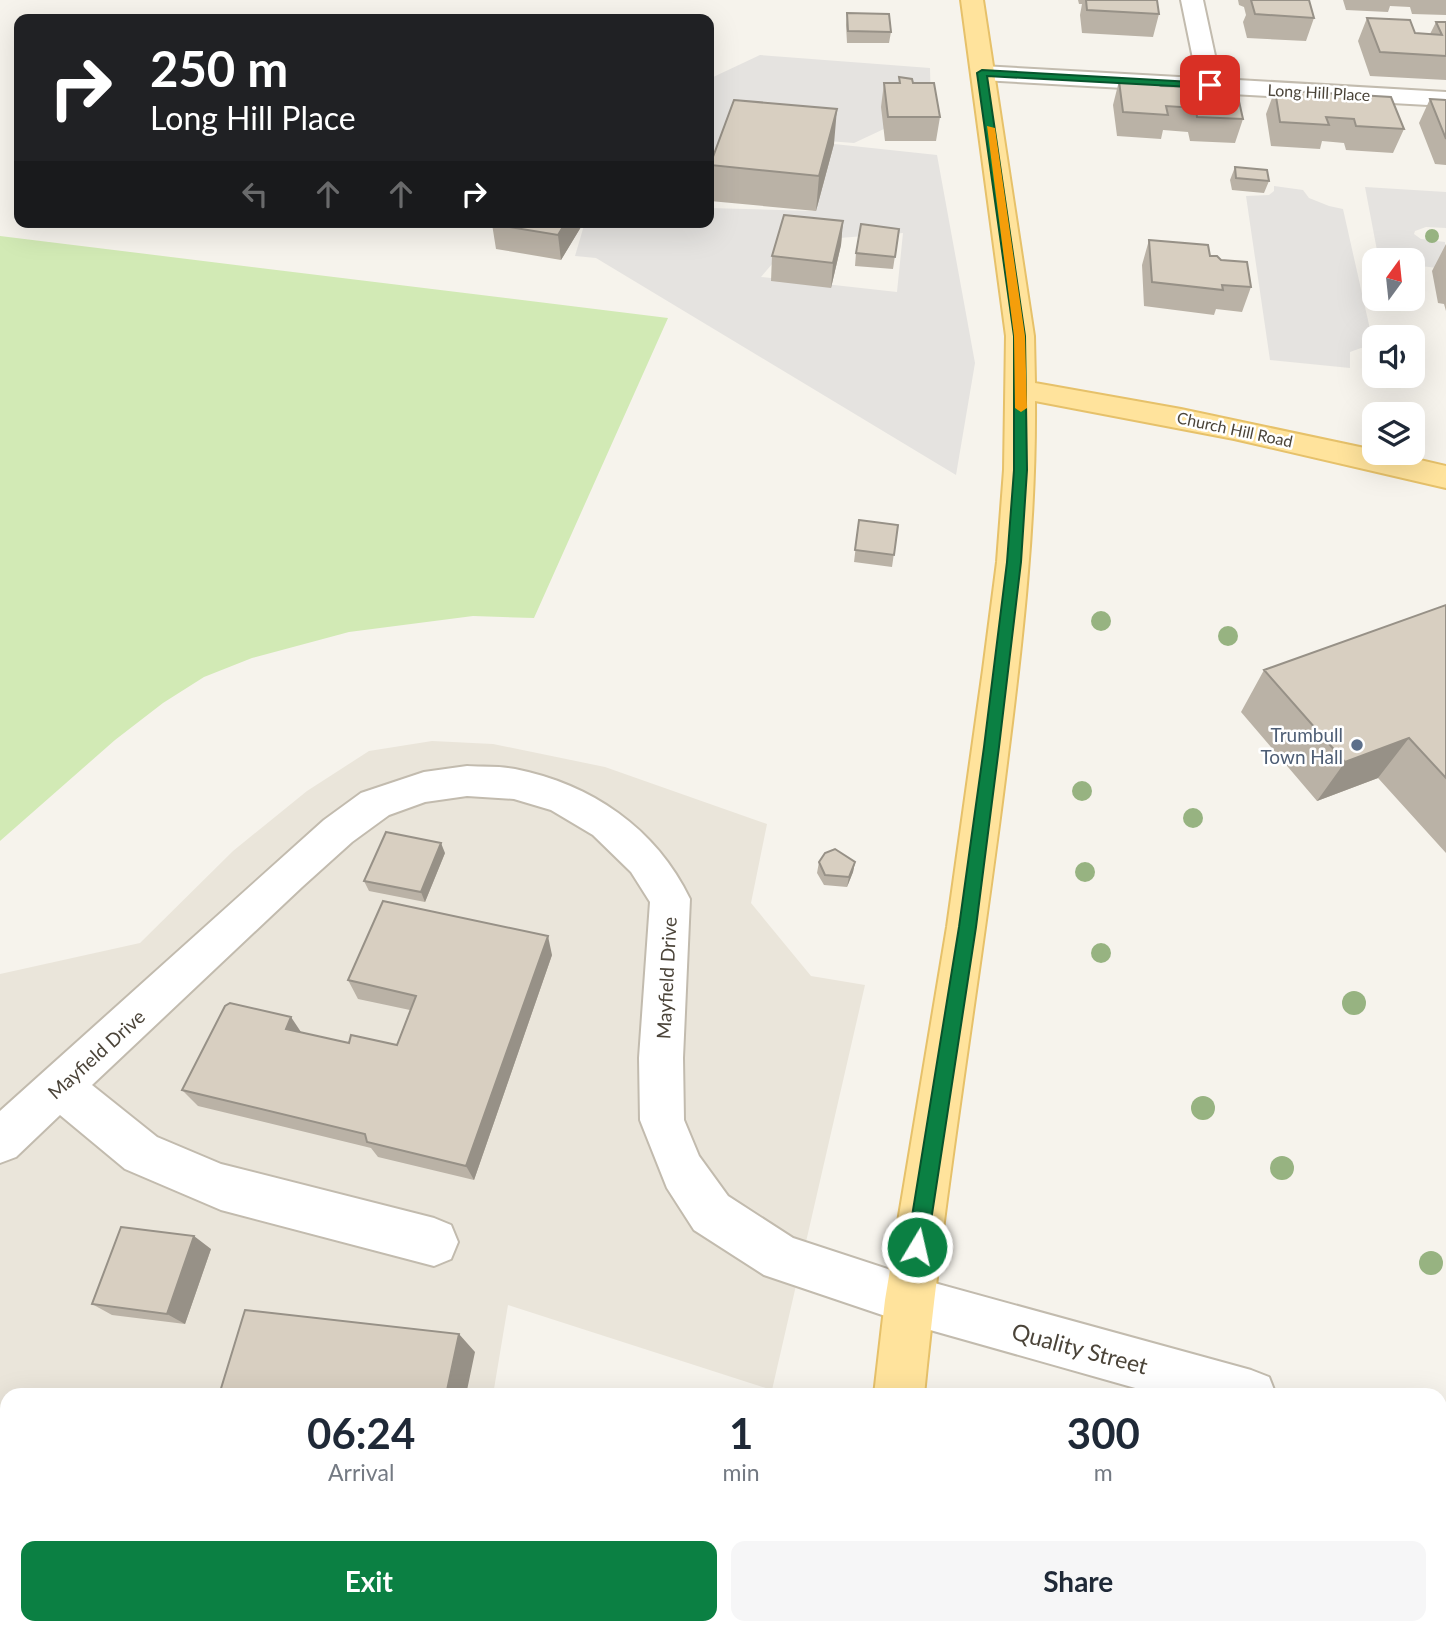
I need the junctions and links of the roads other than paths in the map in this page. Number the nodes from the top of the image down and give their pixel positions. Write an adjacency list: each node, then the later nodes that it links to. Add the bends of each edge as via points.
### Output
1 (972, 0): 3 (main road)
2 (1192, 0): 4 (street)
3 (982, 73): 4 (street, Long Hill Place); 6 (main road, via 1020,336)
4 (1210, 85): 5 (street, Long Hill Place)
5 (1446, 99)
6 (1021, 390): 7 (main road, Church Hill Road, via 1204,422); 11 (main road, via 1014,562 1001,670)
7 (1446, 477)
8 (59, 1087): 9 (street, Mayfield Drive); 10 (street, via 141,1153 221,1187); 11 (street, Mayfield Drive, via 288,875 375,804 424,787 467,781 514,784 562,798 607,824 645,860 670,899 662,1120 683,1172 711,1213 781,1258)
9 (0, 1141)
10 (434, 1242)
11 (909, 1300): 12 (main road); 13 (street, Quality Street)
12 (900, 1388)
13 (1226, 1388)

